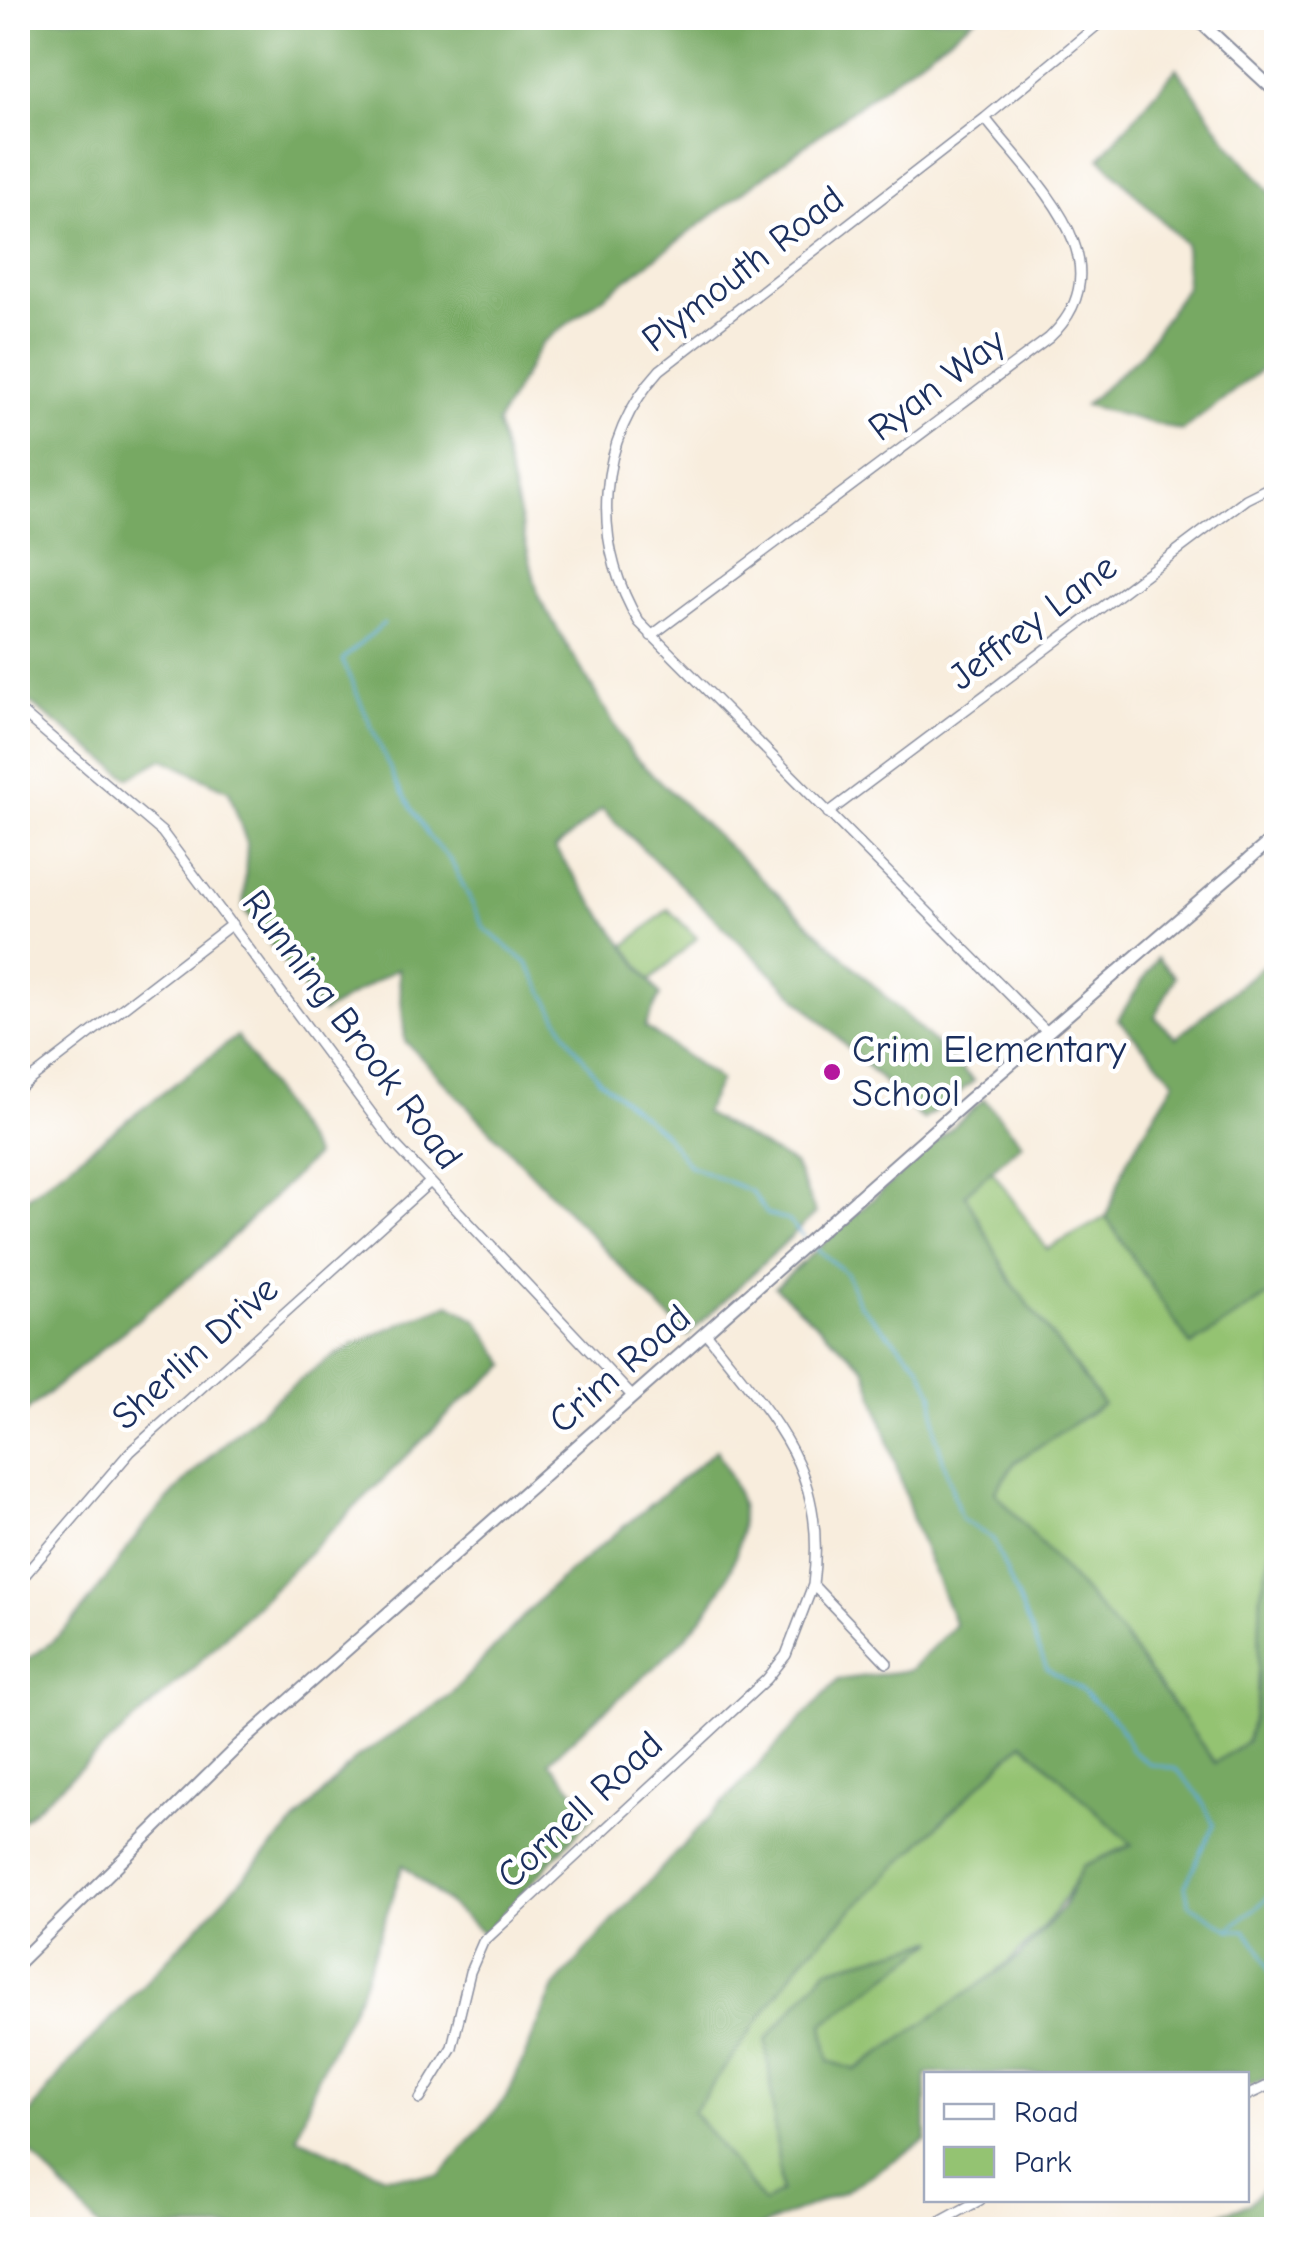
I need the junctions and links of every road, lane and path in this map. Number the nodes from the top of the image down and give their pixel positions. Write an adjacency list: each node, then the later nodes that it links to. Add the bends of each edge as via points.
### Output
1 (1106, 18): 4 (street, Plymouth Road)
2 (1196, 18): 3 (street)
3 (1276, 92)
4 (985, 118): 6 (street, Plymouth Road, via 693,341 640,395 610,461 608,540 626,600); 6 (street, Ryan Way, via 1080,249 1080,290 1070,316)
5 (1276, 484): 8 (street, Jeffrey Lane, via 1246,498)
6 (650, 636): 8 (street, Plymouth Road)
7 (18, 708): 10 (street, Running Brook Road, via 162,832)
8 (828, 813): 11 (street, Plymouth Road)
9 (1276, 836): 11 (street, Crim Road)
10 (232, 924): 12 (street); 13 (street, Running Brook Road)
11 (1048, 1033): 14 (street, Crim Road)
12 (18, 1089)
13 (429, 1182): 15 (street, Running Brook Road); 16 (street, Sherlin Drive, via 130,1452)
14 (706, 1333): 15 (street, Crim Road); 17 (street, Cornell Road, via 800,1462 818,1532)
15 (633, 1396): 19 (street, Crim Road, via 238,1745)
16 (18, 1583)
17 (813, 1585): 18 (street); 22 (street, Cornell Road, via 786,1655 767,1679 482,1942 452,2047)
18 (887, 1663)
19 (18, 1964)
20 (1276, 2082): 21 (street)
21 (1249, 2095)
22 (420, 2099)
23 (976, 2202): 24 (street)
24 (925, 2230)

